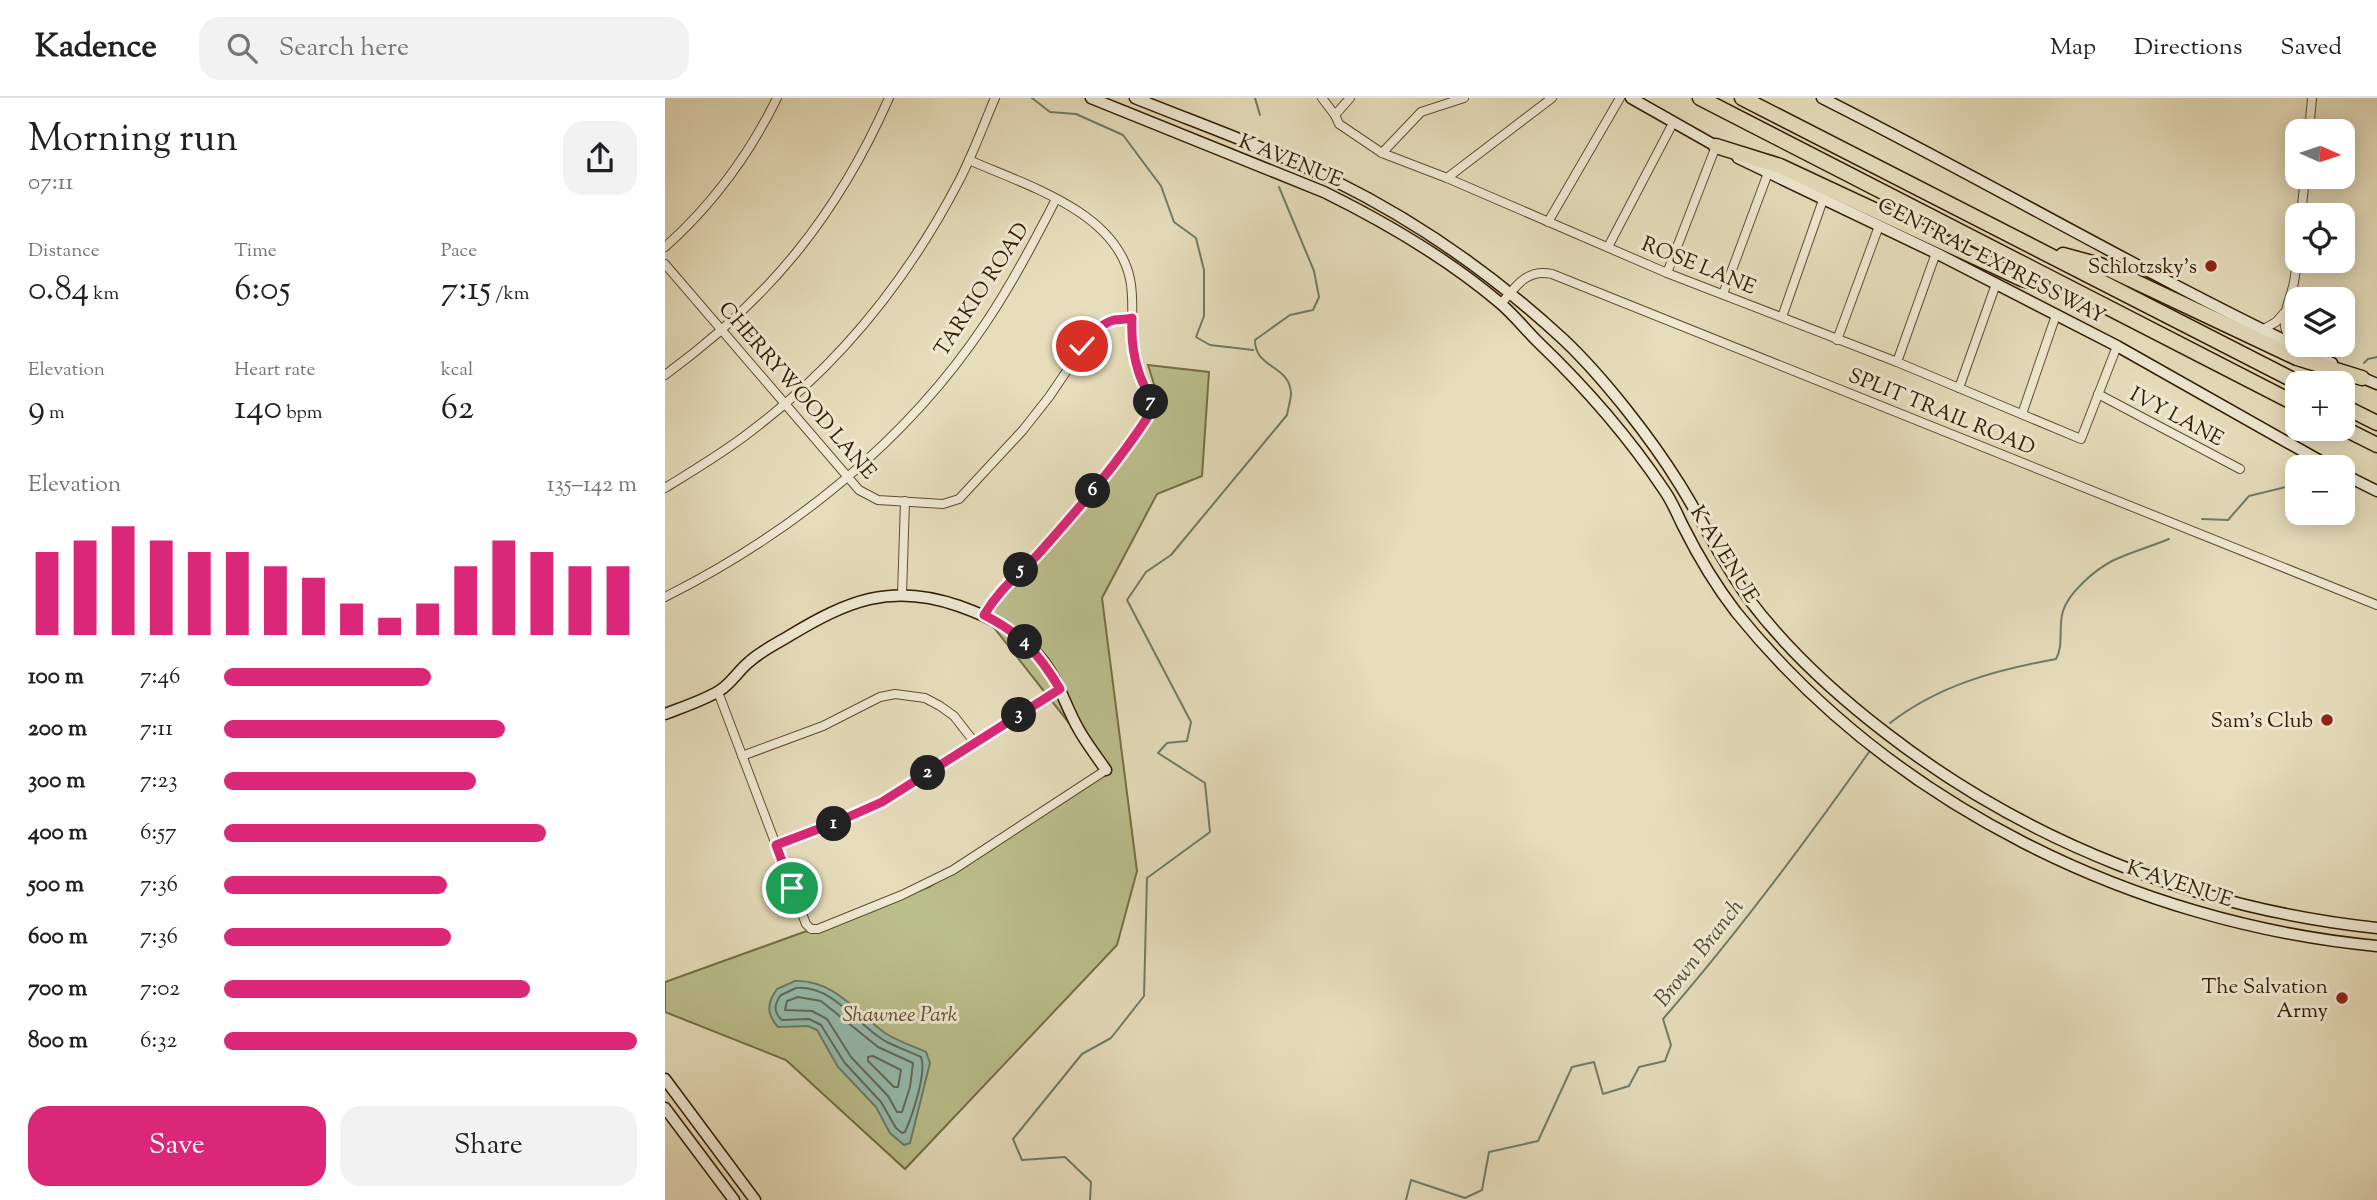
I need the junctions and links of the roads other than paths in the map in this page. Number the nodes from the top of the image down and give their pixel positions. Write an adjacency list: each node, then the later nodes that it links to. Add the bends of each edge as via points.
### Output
1 (777, 98): 30 (street, via 738,166 688,227)
2 (889, 98): 45 (street, via 821,222 774,279)
3 (995, 98): 23 (street)
4 (1091, 98): 22 (main road, K AVENUE)
5 (1135, 98): 19 (main road, K AVENUE)
6 (1322, 98): 16 (street, ROSE LANE)
7 (1350, 98): 16 (street)
8 (1464, 98): 21 (street, via 1421,112)
9 (1552, 98): 25 (street)
10 (1621, 98): 28 (street)
11 (1631, 98): 18 (main road, CENTRAL EXPRESSWAY)
12 (1700, 98): 39 (highway, CENTRAL EXPRESSWAY)
13 (1742, 98): 32 (highway, CENTRAL EXPRESSWAY)
14 (1822, 98): 46 (main road)
15 (2312, 98): 17 (street)
16 (1335, 115): 21 (street, ROSE LANE, via 1347,131)
17 (2310, 119)
18 (1673, 122): 20 (main road, CENTRAL EXPRESSWAY); 31 (street)
19 (1236, 138): 22 (main road); 37 (main road, K AVENUE, via 1364,196 1433,237)
20 (1716, 146): 24 (main road, CENTRAL EXPRESSWAY); 35 (street); 39 (highway, via 1780,166 2022,279)
21 (1382, 153): 25 (street, ROSE LANE)
22 (1229, 155): 40 (main road, K AVENUE, via 1353,207 1414,242)
23 (969, 160): 26 (street); 61 (street, via 895,285 848,343)
24 (1768, 173): 27 (main road, CENTRAL EXPRESSWAY); 38 (street)
25 (1447, 178): 28 (street, ROSE LANE)
26 (1056, 199): 44 (street, via 1092,219 1119,252 1131,281); 70 (street, TARKIO ROAD, via 1008,286 961,357 927,399)
27 (1823, 200): 29 (main road, CENTRAL EXPRESSWAY); 43 (street)
28 (1548, 222): 31 (street, ROSE LANE)
29 (1879, 226): 33 (main road, CENTRAL EXPRESSWAY); 47 (street)
30 (665, 247)
31 (1608, 247): 35 (street, ROSE LANE)
32 (2033, 247): 53 (highway, CENTRAL EXPRESSWAY); 54 (highway, via 2099,265 2297,358)
33 (1936, 253): 36 (main road, CENTRAL EXPRESSWAY); 51 (street)
34 (665, 264): 45 (street, CHERRYWOOD LANE)
35 (1667, 272): 38 (street, ROSE LANE)
36 (1996, 284): 42 (main road, CENTRAL EXPRESSWAY); 57 (street)
37 (1510, 292): 40 (street, SPLIT TRAIL ROAD); 55 (main road, K AVENUE, via 1567,343); 79 (street, SPLIT TRAIL ROAD, via 1532,273 1552,274)
38 (1723, 294): 43 (street, ROSE LANE)
39 (2083, 296): 60 (highway, CENTRAL EXPRESSWAY)
40 (1501, 304): 58 (main road, K AVENUE)
41 (2285, 310): 46 (street)
42 (2056, 315): 49 (main road, CENTRAL EXPRESSWAY); 63 (street)
43 (1782, 317): 47 (street, ROSE LANE)
44 (1132, 318): 76 (street, CHERRYWOOD LANE, via 1114,320 1091,335 1023,430 959,499 943,504); 80 (street, via 1133,352 1150,397 1149,415 1090,495 1006,584)
45 (722, 331): 52 (street); 61 (street, CHERRYWOOD LANE)
46 (2261, 331): 48 (main road)
47 (1837, 340): 51 (street, ROSE LANE)
48 (2285, 342)
49 (2117, 346): 59 (street, IVY LANE); 68 (main road, CENTRAL EXPRESSWAY)
50 (2318, 357): 54 (main road)
51 (1897, 362): 57 (street, ROSE LANE)
52 (665, 375)
53 (2285, 376)
54 (2362, 378): 56 (main road)
55 (1602, 383): 58 (main road); 72 (main road, K AVENUE)
56 (2377, 384)
57 (1959, 388): 63 (street, ROSE LANE)
58 (1590, 394): 75 (main road, K AVENUE)
59 (2098, 394): 66 (street, IVY LANE); 69 (street, IVY LANE)
60 (2285, 398)
61 (785, 404): 70 (street, CHERRYWOOD LANE); 73 (street)
62 (2355, 412): 64 (highway)
63 (2022, 414): 66 (street, ROSE LANE)
64 (2377, 423)
65 (2355, 434): 67 (highway)
66 (2081, 439)
67 (2377, 445)
68 (2310, 455)
69 (2240, 469)
70 (848, 477): 76 (street, CHERRYWOOD LANE, via 869,497); 78 (street, TARKIO ROAD, via 774,533)
71 (2355, 480): 74 (main road)
72 (1680, 485): 75 (main road); 81 (main road, K AVENUE, via 1746,595)
73 (665, 488)
74 (2377, 491)
75 (1667, 493): 84 (main road, K AVENUE, via 1704,565 1734,609)
76 (905, 501): 77 (street)
77 (902, 595): 80 (main road, via 951,603); 83 (main road, via 839,607 814,620 760,653)
78 (665, 597)
79 (2377, 604)
80 (984, 615): 82 (main road, via 1022,638)
81 (1822, 680): 84 (main road); 88 (main road, K AVENUE)
82 (1060, 689): 86 (street); 89 (main road, via 1079,730)
83 (718, 692): 85 (main road); 87 (street)
84 (1810, 693): 90 (main road, K AVENUE)
85 (665, 714)
86 (975, 743): 87 (street, via 940,706 925,698 895,694 880,696 824,726); 93 (street, via 882,802)
87 (742, 756): 93 (street)
88 (1937, 769): 90 (main road); 91 (main road, K AVENUE)
89 (1106, 770): 93 (street, via 953,870 818,929 806,924)
90 (1927, 785): 92 (main road, K AVENUE)
91 (2015, 818): 92 (main road); 94 (main road, K AVENUE)
92 (2007, 833): 95 (main road, K AVENUE)
93 (776, 845)
94 (2119, 865): 95 (main road); 96 (main road, K AVENUE, via 2231,902)
95 (2113, 882): 97 (main road, K AVENUE, via 2227,920)
96 (2377, 929)
97 (2377, 946)
98 (665, 1079): 101 (main road)
99 (665, 1108): 100 (main road)
100 (734, 1200)
101 (755, 1200)

